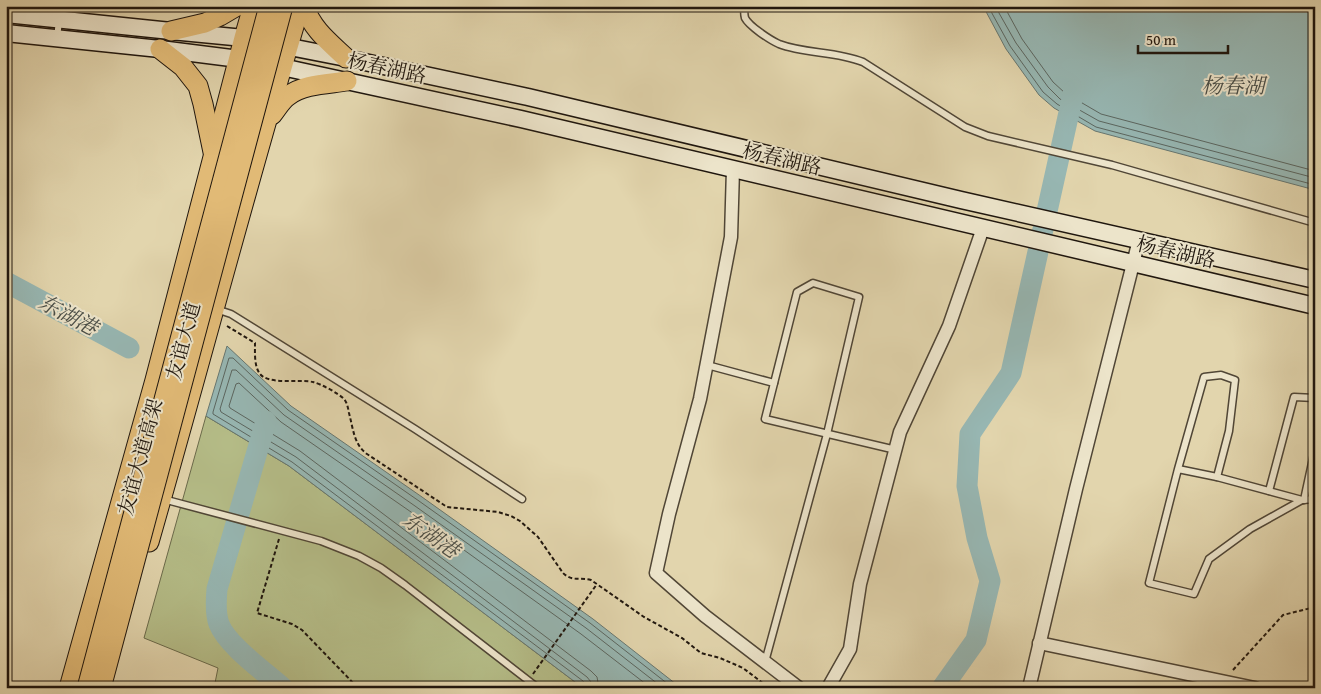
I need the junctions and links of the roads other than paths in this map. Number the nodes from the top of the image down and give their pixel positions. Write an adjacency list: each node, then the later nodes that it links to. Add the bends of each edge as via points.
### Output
1 (237, 6): 10 (main road, via 205,22)
2 (253, 6): 13 (main road, 友谊大道)
3 (269, 6): 46 (main road, 友谊大道高架, bridge)
4 (283, 6): 47 (main road, 友谊大道高架, bridge)
5 (300, 6): 14 (main road, 友谊大道)
6 (304, 6): 16 (main road, via 322,35)
7 (745, 6): 23 (lane, via 745,18 750,25 778,44 863,62 965,127 988,136 1112,165)
8 (60, 13): 9 (main road, 杨春湖路); 10 (main road, 杨春湖路); 12 (lane)
9 (6, 14)
10 (171, 31): 13 (main road, 杨春湖路)
11 (6, 33): 12 (main road, 杨春湖路)
12 (57, 38): 15 (main road, 杨春湖路)
13 (244, 38): 14 (main road, 杨春湖路); 17 (main road, 友谊大道)
14 (288, 46): 16 (main road, 杨春湖路); 18 (main road, 友谊大道)
15 (160, 49): 17 (main road, 杨春湖路); 20 (main road, via 183,67 198,86)
16 (346, 58): 25 (main road, 杨春湖路, via 528,96)
17 (239, 59): 18 (main road, 杨春湖路); 20 (main road, 友谊大道)
18 (282, 67): 19 (main road, 杨春湖路); 22 (main road, 友谊大道)
19 (347, 81): 21 (main road, 杨春湖路); 22 (main road, via 302,89 281,103 272,116)
20 (214, 156): 45 (main road, 友谊大道)
21 (733, 169): 24 (main road, 杨春湖路); 30 (street, via 731,237)
22 (249, 182): 29 (main road, 友谊大道)
23 (1315, 223)
24 (991, 230): 26 (main road, 杨春湖路); 35 (street, via 900,432)
25 (1139, 240): 26 (street); 27 (main road, 杨春湖路)
26 (1134, 264): 28 (main road, 杨春湖路); 43 (street)
27 (1315, 280)
28 (1315, 306)
29 (215, 309): 39 (main road, 友谊大道); 40 (lane, via 231,314)
30 (707, 365): 31 (lane); 44 (street, via 656,573)
31 (774, 383): 33 (lane, via 765,419); 33 (lane, via 797,292 813,283 859,297)
32 (1315, 398): 38 (lane, via 1294,397)
33 (827, 434): 35 (lane); 44 (lane)
34 (1315, 449): 42 (lane)
35 (896, 450): 51 (street, via 860,584 850,649)
36 (1178, 470): 37 (lane); 37 (lane, via 1204,377 1221,375 1236,380 1230,431); 42 (lane, via 1149,583 1194,594 1209,559 1250,528)
37 (1217, 477): 38 (lane)
38 (1269, 491): 42 (lane)
39 (162, 499): 48 (main road, 友谊大道); 49 (lane, via 281,530 359,556 405,585)
40 (522, 499)
41 (1315, 499): 42 (lane)
42 (1303, 500)
43 (1039, 643): 52 (street); 53 (street)
44 (765, 662): 50 (street)
45 (69, 688)
46 (87, 688)
47 (101, 688)
48 (109, 688)
49 (538, 688)
50 (799, 688)
51 (828, 688)
52 (1029, 688)
53 (1255, 688)

